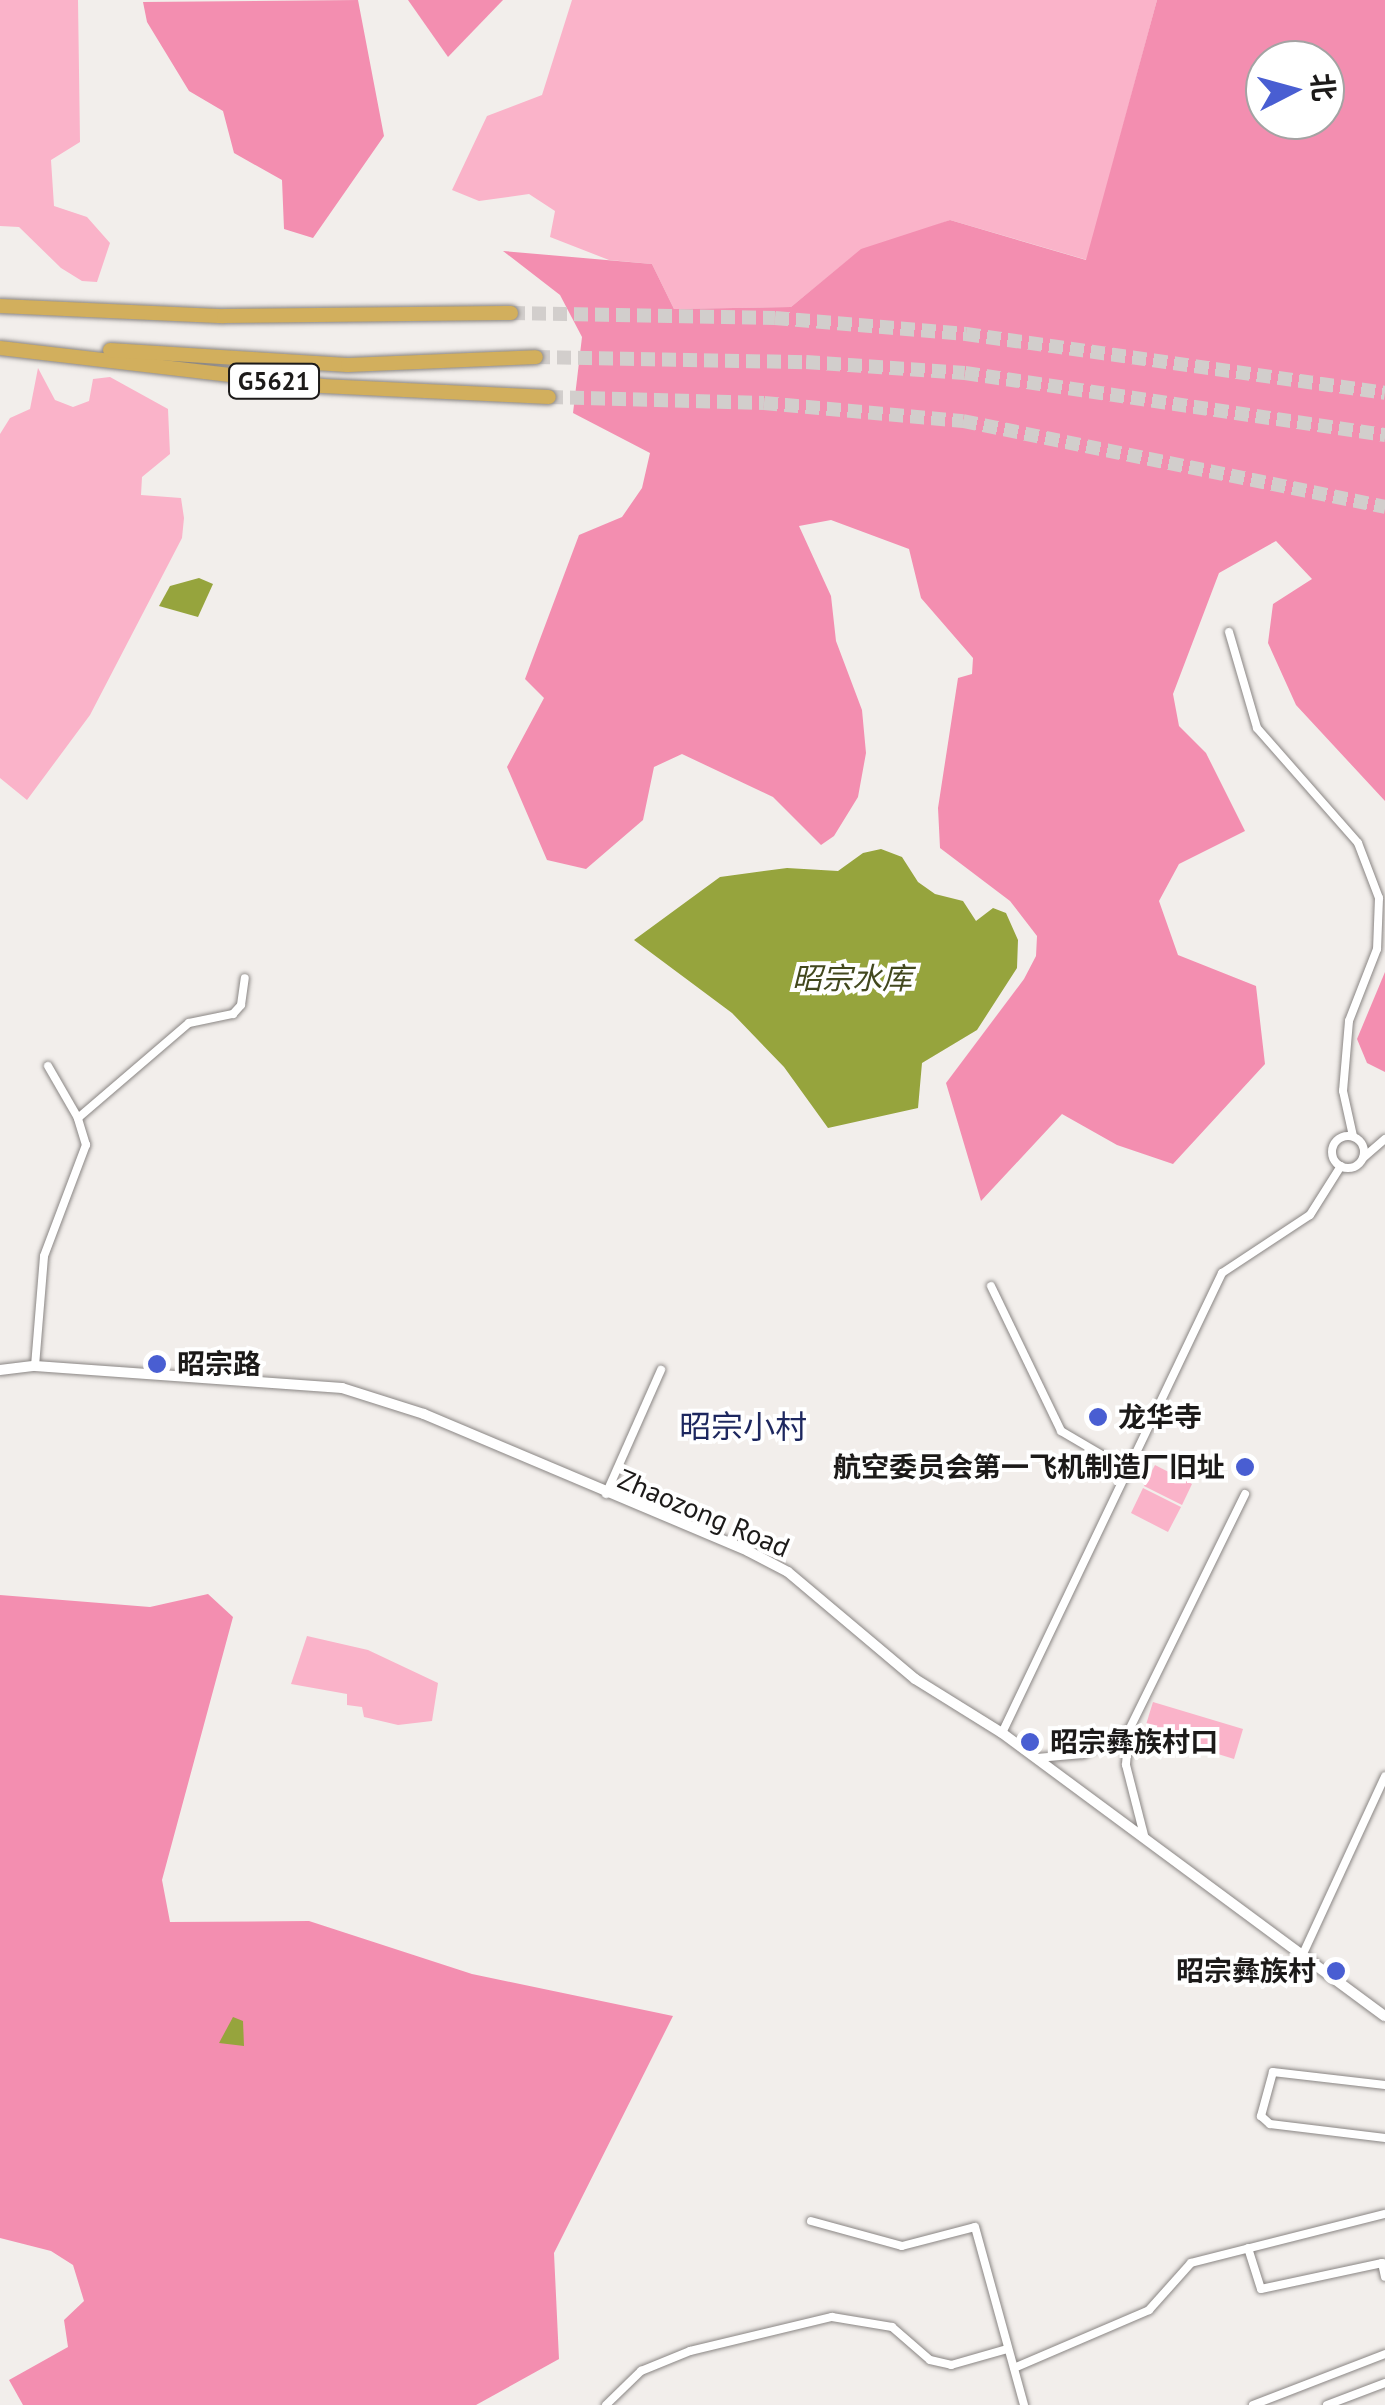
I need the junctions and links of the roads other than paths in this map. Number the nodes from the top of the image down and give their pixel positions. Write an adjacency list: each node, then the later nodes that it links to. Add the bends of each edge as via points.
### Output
1 (0, 306): 2 (highway, via 224,316)
2 (511, 313)
3 (0, 345): 4 (highway, G5621, via 358,365); 5 (highway, G5621, via 322,386)
4 (536, 358)
5 (550, 397)
6 (1229, 632): 9 (street, via 1258,728 1358,843 1379,898 1377,949 1349,1021)
7 (245, 978): 10 (street, via 242,1005 233,1014 189,1023)
8 (48, 1066): 10 (street)
9 (1345, 1117): 11 (street); 13 (street)
10 (78, 1118): 17 (street, via 86,1144 44,1256)
11 (1355, 1138): 12 (street); 13 (street); 14 (street)
12 (1385, 1139): 14 (street)
13 (1338, 1140): 15 (street, via 1332,1154)
14 (1363, 1158): 15 (street, via 1352,1168)
15 (1341, 1166): 20 (street, via 1310,1215 1222,1273)
16 (991, 1286): 20 (street, via 1061,1431)
17 (36, 1366): 18 (street, Zhaozong Road); 22 (street, Zhaozong Road, via 342,1388 424,1414)
18 (0, 1370)
19 (661, 1370): 22 (street)
20 (1124, 1468): 24 (street, via 1055,1610 1040,1662)
21 (1246, 1494): 23 (street)
22 (606, 1495): 24 (street, Zhaozong Road, via 788,1572 915,1679)
23 (1128, 1730): 25 (street, via 1084,1754); 27 (street, via 1126,1765)
24 (1002, 1732): 25 (street, Zhaozong Road)
25 (1036, 1758): 27 (street, Zhaozong Road)
26 (1385, 1776): 28 (street)
27 (1145, 1839): 28 (street, Zhaozong Road)
28 (1302, 1956): 29 (street, Zhaozong Road)
29 (1385, 2016)
30 (1385, 2085): 31 (street, via 1273,2072 1261,2116 1270,2124)
31 (1385, 2138)
32 (1385, 2214): 34 (street)
33 (811, 2222): 36 (street, via 902,2246 975,2227)
34 (1248, 2248): 35 (street, via 1261,2289 1382,2263); 38 (street, via 1191,2263 1149,2310)
35 (1385, 2277)
36 (1007, 2349): 38 (street); 40 (street, via 951,2365 930,2360 892,2326 832,2316 690,2351 641,2372)
37 (1385, 2354): 42 (street)
38 (1014, 2368): 41 (street)
39 (1385, 2382): 43 (street)
40 (606, 2405)
41 (1024, 2405)
42 (1253, 2405)
43 (1327, 2405)

